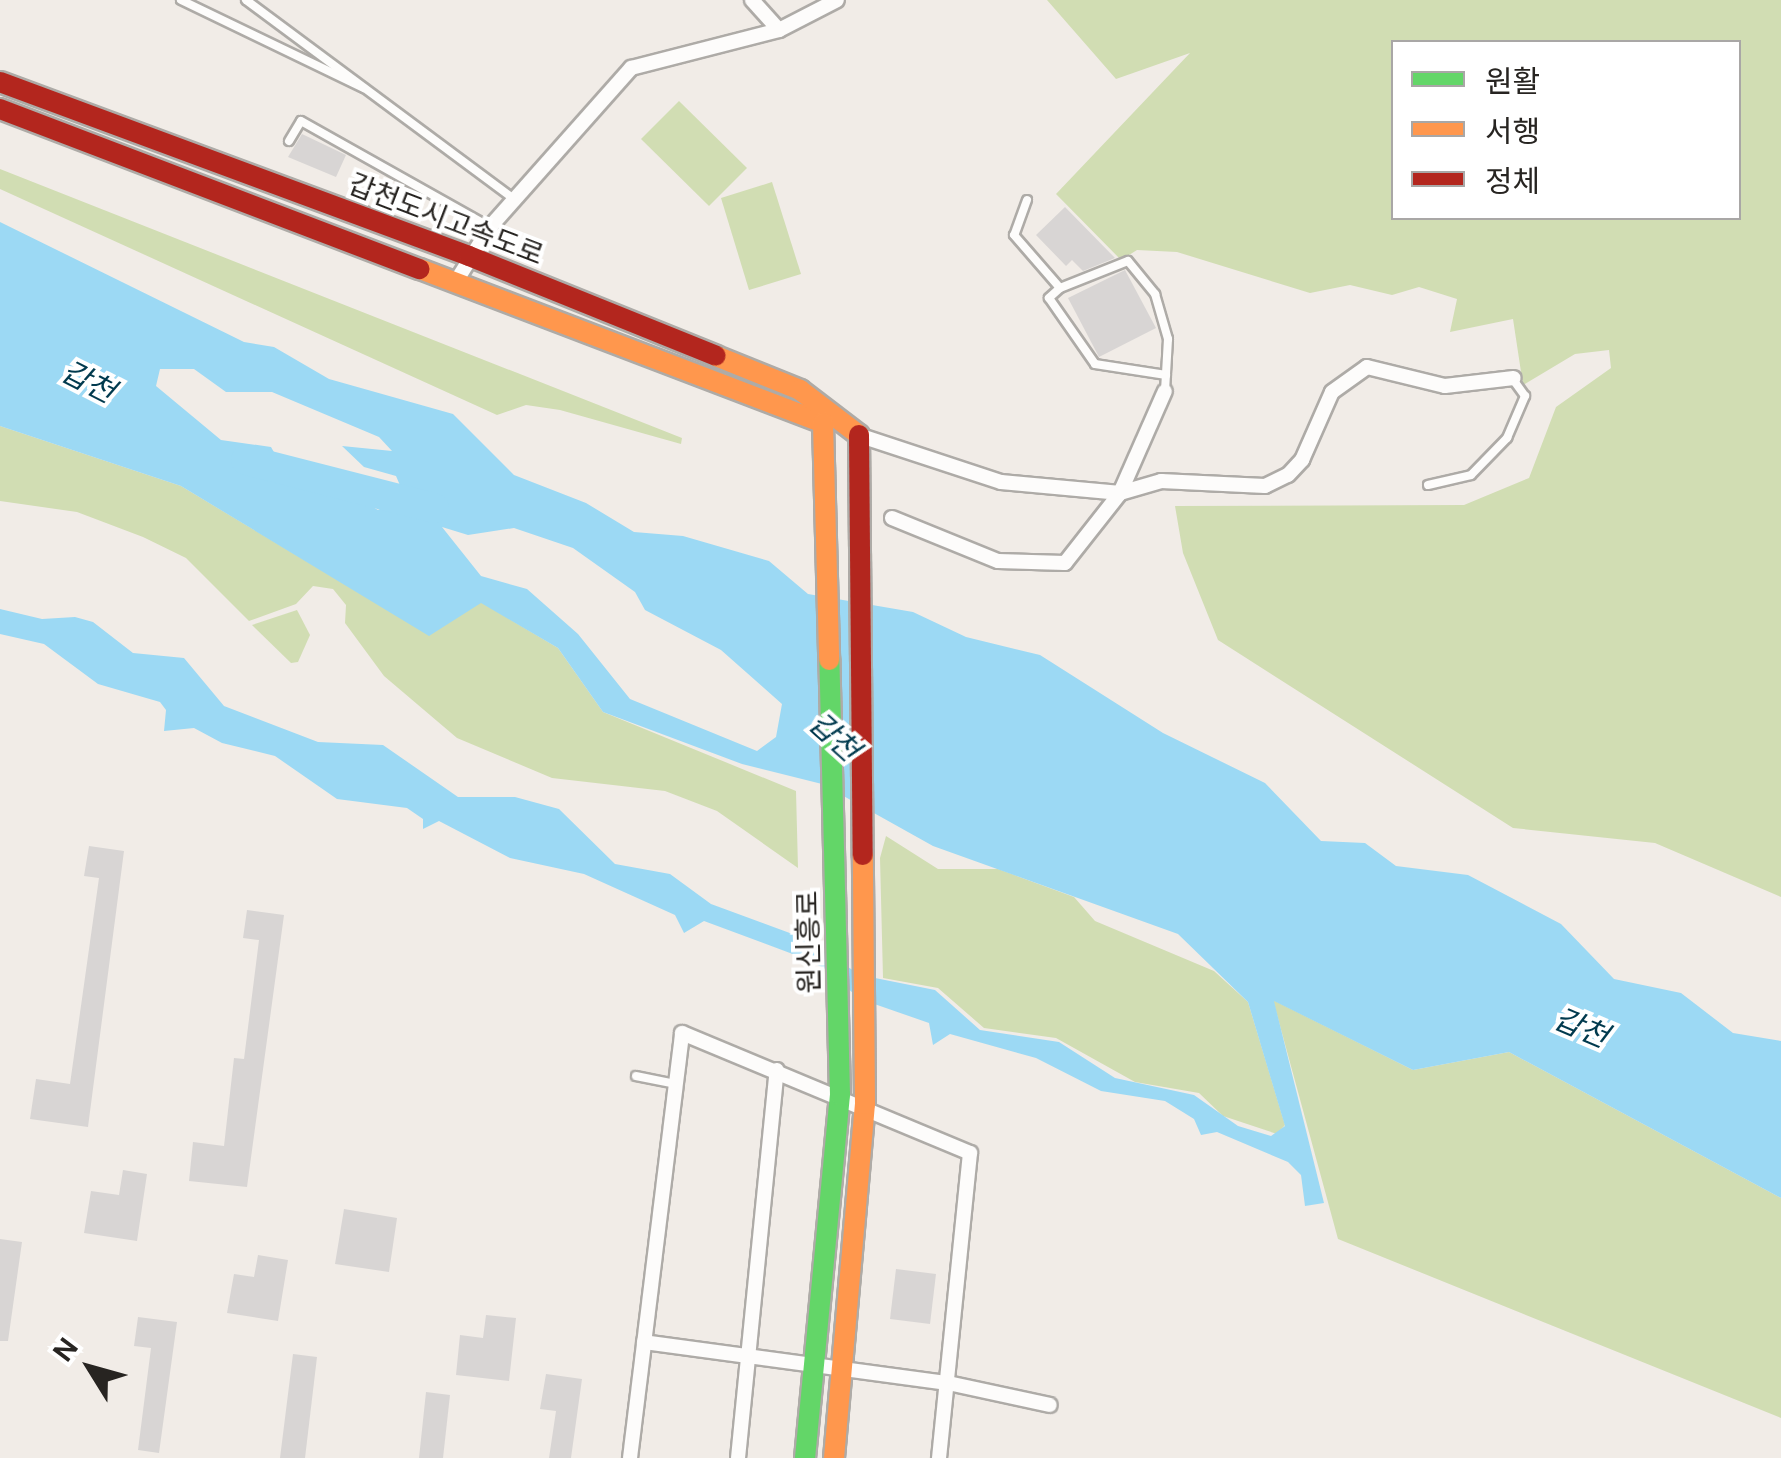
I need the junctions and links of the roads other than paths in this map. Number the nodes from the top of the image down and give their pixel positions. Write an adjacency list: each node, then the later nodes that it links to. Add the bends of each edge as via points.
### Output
1 (181, 0): 7 (lane)
2 (246, 0): 7 (lane)
3 (752, 0): 5 (street)
4 (837, 0): 5 (street)
5 (779, 30): 10 (street, via 632,68)
6 (0, 82): 13 (street, 갑천도시고속도로)
7 (373, 92): 10 (lane)
8 (0, 110): 14 (street, 갑천도시고속도로)
9 (289, 141): 12 (lane, via 302,121)
10 (514, 200): 12 (street)
11 (1027, 200): 15 (lane, via 1014,235)
12 (490, 227): 13 (street)
13 (469, 256): 14 (street); 20 (street, 갑천도시고속도로, via 800,390)
14 (454, 283): 19 (street, 갑천도시고속도로)
15 (1060, 288): 16 (lane, via 1049,298 1095,364); 16 (lane, via 1128,261 1155,294 1168,339)
16 (1166, 375): 18 (lane)
17 (1513, 378): 21 (lane, via 1525,396 1507,438 1472,475); 22 (street, via 1445,386 1367,367 1332,392 1302,460 1288,475 1265,486 1160,481)
18 (1165, 391): 22 (street)
19 (823, 424): 20 (street); 27 (street, 원신흥로)
20 (859, 435): 22 (street, via 1001,482); 28 (street, 원신흥로)
21 (1428, 485)
22 (1120, 492): 23 (street, via 1065,563 1036,567 998,561)
23 (892, 518)
24 (777, 1070): 26 (street, via 682,1033); 27 (street); 30 (street)
25 (636, 1076): 26 (lane)
26 (676, 1084): 29 (street)
27 (840, 1095): 28 (street); 31 (street, 원신흥로)
28 (864, 1104): 32 (street, 원신흥로); 33 (street, via 970,1153)
29 (644, 1342): 30 (street); 35 (street)
30 (750, 1356): 31 (street); 36 (street)
31 (817, 1366): 32 (street); 37 (street, 원신흥로)
32 (846, 1370): 33 (street); 38 (street, 원신흥로)
33 (948, 1383): 34 (street); 39 (street)
34 (1050, 1405)
35 (630, 1458)
36 (738, 1458)
37 (805, 1458)
38 (834, 1458)
39 (939, 1458)

